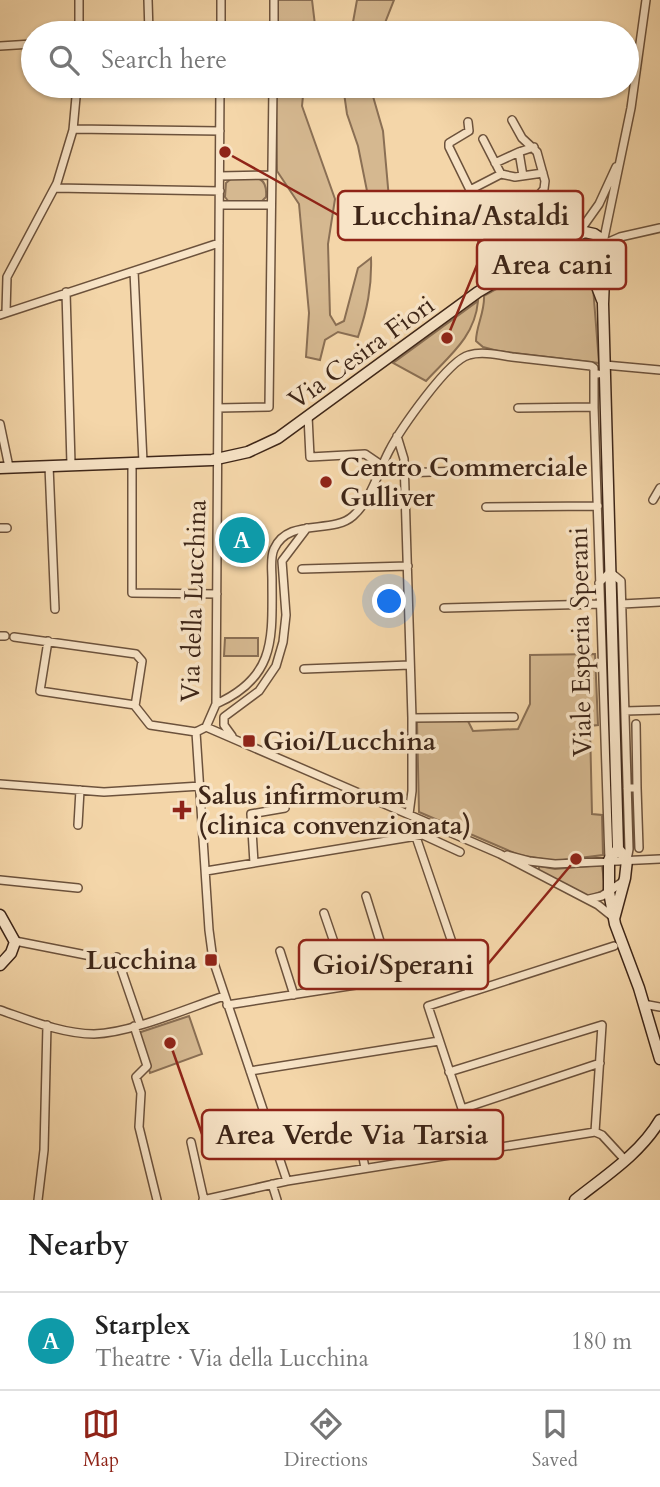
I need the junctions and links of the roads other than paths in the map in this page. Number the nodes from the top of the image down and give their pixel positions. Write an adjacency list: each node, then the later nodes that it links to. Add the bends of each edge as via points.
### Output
1 (79, 0): 6 (street)
2 (148, 0): 7 (street)
3 (221, 0): 8 (street)
4 (274, 0): 9 (street)
5 (646, 0): 12 (street)
6 (79, 21)
7 (149, 21)
8 (221, 21)
9 (274, 21)
10 (21, 45): 11 (street)
11 (0, 46)
12 (639, 50)
13 (76, 98): 19 (street)
14 (220, 98): 20 (street, Via della Lucchina)
15 (273, 98): 28 (street)
16 (632, 98): 24 (street)
17 (512, 120): 22 (street, via 522,138)
18 (468, 122): 32 (street, via 469,131 453,140 449,148)
19 (73, 129): 20 (street); 31 (street)
20 (220, 131): 29 (street, Via della Lucchina)
21 (482, 139): 25 (street)
22 (534, 147): 23 (street); 26 (street)
23 (519, 152): 25 (street); 30 (street)
24 (619, 160): 38 (street, via 599,204); 40 (street)
25 (495, 163): 27 (street)
26 (543, 173): 30 (street); 36 (street, via 544,189 535,200)
27 (500, 174): 30 (street); 32 (street)
28 (271, 175): 29 (street); 35 (street)
29 (220, 176): 33 (street, Via della Lucchina)
30 (523, 176)
31 (55, 188): 33 (street); 47 (street, via 7,277)
32 (470, 190): 36 (street)
33 (220, 191): 34 (street, Via della Lucchina)
34 (220, 205): 35 (street); 39 (street, Via della Lucchina)
35 (271, 205): 51 (street, via 269,407)
36 (481, 223): 44 (street)
37 (660, 228): 40 (street, via 620,237)
38 (574, 239): 40 (street, via 591,233); 41 (street, via 570,254); 42 (street, Via Cesira Fiori)
39 (219, 243): 43 (street); 51 (street, Via della Lucchina)
40 (604, 247): 41 (street, via 597,265); 46 (street, Viale Esperia Sperani)
41 (579, 266): 42 (street, Via Cesira Fiori, via 559,263); 46 (street, Viale Esperia Sperani, via 594,279)
42 (524, 268): 44 (street, Via Cesira Fiori)
43 (134, 271): 45 (street); 58 (street)
44 (485, 288): 53 (street, Via Cesira Fiori)
45 (66, 292): 47 (street); 59 (street)
46 (603, 304): 49 (street, Viale Esperia Sperani)
47 (3, 313)
48 (660, 370): 49 (street)
49 (601, 371): 50 (street, Viale Esperia Sperani); 55 (street, via 591,366 468,355 445,375); 61 (street, Viale Esperia Sperani)
50 (594, 407): 52 (street); 66 (street, Viale Esperia Sperani)
51 (218, 408): 56 (street, Via della Lucchina)
52 (519, 408)
53 (308, 416): 56 (street, Via Cesira Fiori, via 264,446); 60 (street, via 310,457 365,454)
54 (0, 424): 63 (street)
55 (397, 436): 60 (street); 65 (street)
56 (218, 459): 58 (street, Via Cesira Fiori); 78 (street, Via della Lucchina)
57 (132, 462): 58 (street, Via Cesira Fiori); 59 (street, Via Cesira Fiori); 78 (street, via 132,593)
58 (143, 462)
59 (71, 464): 62 (street, Via Cesira Fiori)
60 (382, 465): 65 (street); 72 (street, via 365,502 351,518)
61 (607, 465): 66 (street); 73 (street, Viale Esperia Sperani)
62 (49, 466): 63 (street, Via Cesira Fiori); 83 (street)
63 (4, 468)
64 (496, 470): 65 (street)
65 (405, 474): 74 (street)
66 (597, 476): 69 (street, Viale Esperia Sperani)
67 (660, 488): 68 (street)
68 (653, 500)
69 (598, 506): 70 (street); 71 (street, Viale Esperia Sperani)
70 (486, 507)
71 (598, 522): 73 (street); 77 (street, Viale Esperia Sperani)
72 (307, 528): 87 (street, via 283,537 272,553 272,631); 90 (street, via 282,560 285,629)
73 (609, 533): 76 (street, Viale Esperia Sperani)
74 (408, 566): 75 (street); 86 (street)
75 (302, 569)
76 (610, 572): 77 (street); 81 (street, Viale Esperia Sperani, via 621,581); 89 (street, Viale Esperia Sperani)
77 (599, 583): 80 (street, Viale Esperia Sperani)
78 (216, 594): 93 (street, Via della Lucchina)
79 (660, 602): 81 (street)
80 (600, 604): 82 (street); 92 (street, Viale Esperia Sperani)
81 (622, 604): 91 (street, Viale Esperia Sperani)
82 (444, 608)
83 (55, 609)
84 (15, 636): 85 (street)
85 (48, 641): 94 (street, via 134,653 142,661); 94 (street, via 40,691)
86 (410, 665): 88 (street); 98 (street)
87 (262, 666): 90 (street); 93 (street)
88 (304, 670)
89 (613, 673): 91 (street); 92 (street); 105 (street, Viale Esperia Sperani)
90 (272, 674): 102 (street, via 259,691 224,717 224,725)
91 (624, 680): 96 (street, Viale Esperia Sperani)
92 (602, 681): 103 (street, Viale Esperia Sperani)
93 (216, 704): 100 (street, Via della Lucchina)
94 (135, 705): 101 (street, via 148,724)
95 (660, 710): 96 (street)
96 (625, 711): 104 (street, Viale Esperia Sperani)
97 (514, 716): 98 (street)
98 (412, 718): 113 (street)
99 (636, 724): 109 (street)
100 (206, 727): 101 (street, Via della Lucchina); 102 (street)
101 (196, 732): 107 (street, Via della Lucchina)
102 (235, 739): 113 (street)
103 (604, 744): 105 (street); 114 (street, Viale Esperia Sperani)
104 (625, 744): 105 (street); 108 (street, Viale Esperia Sperani)
105 (615, 755): 112 (street, Viale Esperia Sperani)
106 (0, 785): 110 (street)
107 (201, 786): 110 (street); 125 (street, Via della Lucchina)
108 (627, 788): 109 (street); 109 (street); 123 (street, Viale Esperia Sperani)
109 (637, 788): 117 (street)
110 (80, 790): 115 (street)
111 (285, 808): 124 (street, via 251,814)
112 (617, 810): 114 (street); 118 (street, Viale Esperia Sperani)
113 (410, 814): 120 (street)
114 (606, 820): 122 (street, Viale Esperia Sperani)
115 (78, 825)
116 (416, 837): 119 (street, via 422,835); 124 (street); 144 (street)
117 (639, 848)
118 (618, 849): 122 (street); 123 (street)
119 (460, 852)
120 (499, 854): 122 (street, via 545,863); 131 (street)
121 (660, 859): 123 (street)
122 (608, 860): 123 (street); 129 (street, Viale Esperia Sperani)
123 (627, 860): 127 (street, Viale Esperia Sperani)
124 (254, 863): 125 (street)
125 (206, 871): 146 (street, Via della Lucchina, via 211,949)
126 (0, 880): 128 (street)
127 (625, 880): 129 (street); 134 (street, Viale Esperia Sperani)
128 (78, 888)
129 (609, 892): 131 (street); 134 (street, Viale Esperia Sperani)
130 (366, 896): 142 (street)
131 (588, 899): 134 (street)
132 (324, 913): 143 (street)
133 (2, 919): 135 (street)
134 (614, 919): 147 (street, Viale Esperia Sperani)
135 (15, 941): 138 (street); 140 (street)
136 (614, 946): 144 (street)
137 (280, 951): 145 (street)
138 (91, 956)
139 (117, 957): 152 (street)
140 (0, 965)
141 (414, 976): 142 (street)
142 (392, 980): 143 (street)
143 (349, 986): 145 (street)
144 (469, 992): 153 (street, via 428,1006)
145 (294, 995): 148 (street)
146 (224, 996): 148 (street, Via della Lucchina); 152 (street)
147 (643, 1004): 149 (street); 154 (street, Viale Esperia Sperani)
148 (227, 1005): 156 (street, Via della Lucchina)
149 (660, 1007)
150 (0, 1010): 151 (street)
151 (47, 1025): 152 (street, via 93,1034); 169 (street)
152 (137, 1025): 170 (street, via 147,1066 136,1076 141,1093 139,1127)
153 (439, 1041): 156 (street); 157 (street)
154 (660, 1059)
155 (600, 1063): 157 (street, via 602,1025); 158 (street); 160 (street)
156 (250, 1071): 166 (street, Via della Lucchina)
157 (449, 1072): 158 (street)
158 (462, 1108): 163 (street)
159 (660, 1120): 164 (street)
160 (595, 1132): 163 (street); 164 (street)
161 (362, 1135): 165 (street)
162 (191, 1142): 171 (street)
163 (476, 1151): 165 (street)
164 (625, 1160): 168 (street)
165 (365, 1168): 166 (street)
166 (287, 1181): 167 (street)
167 (272, 1184): 171 (street); 172 (street)
168 (594, 1187): 173 (street); 174 (street)
169 (38, 1200)
170 (157, 1200)
171 (203, 1200)
172 (277, 1200)
173 (575, 1200)
174 (587, 1200)

